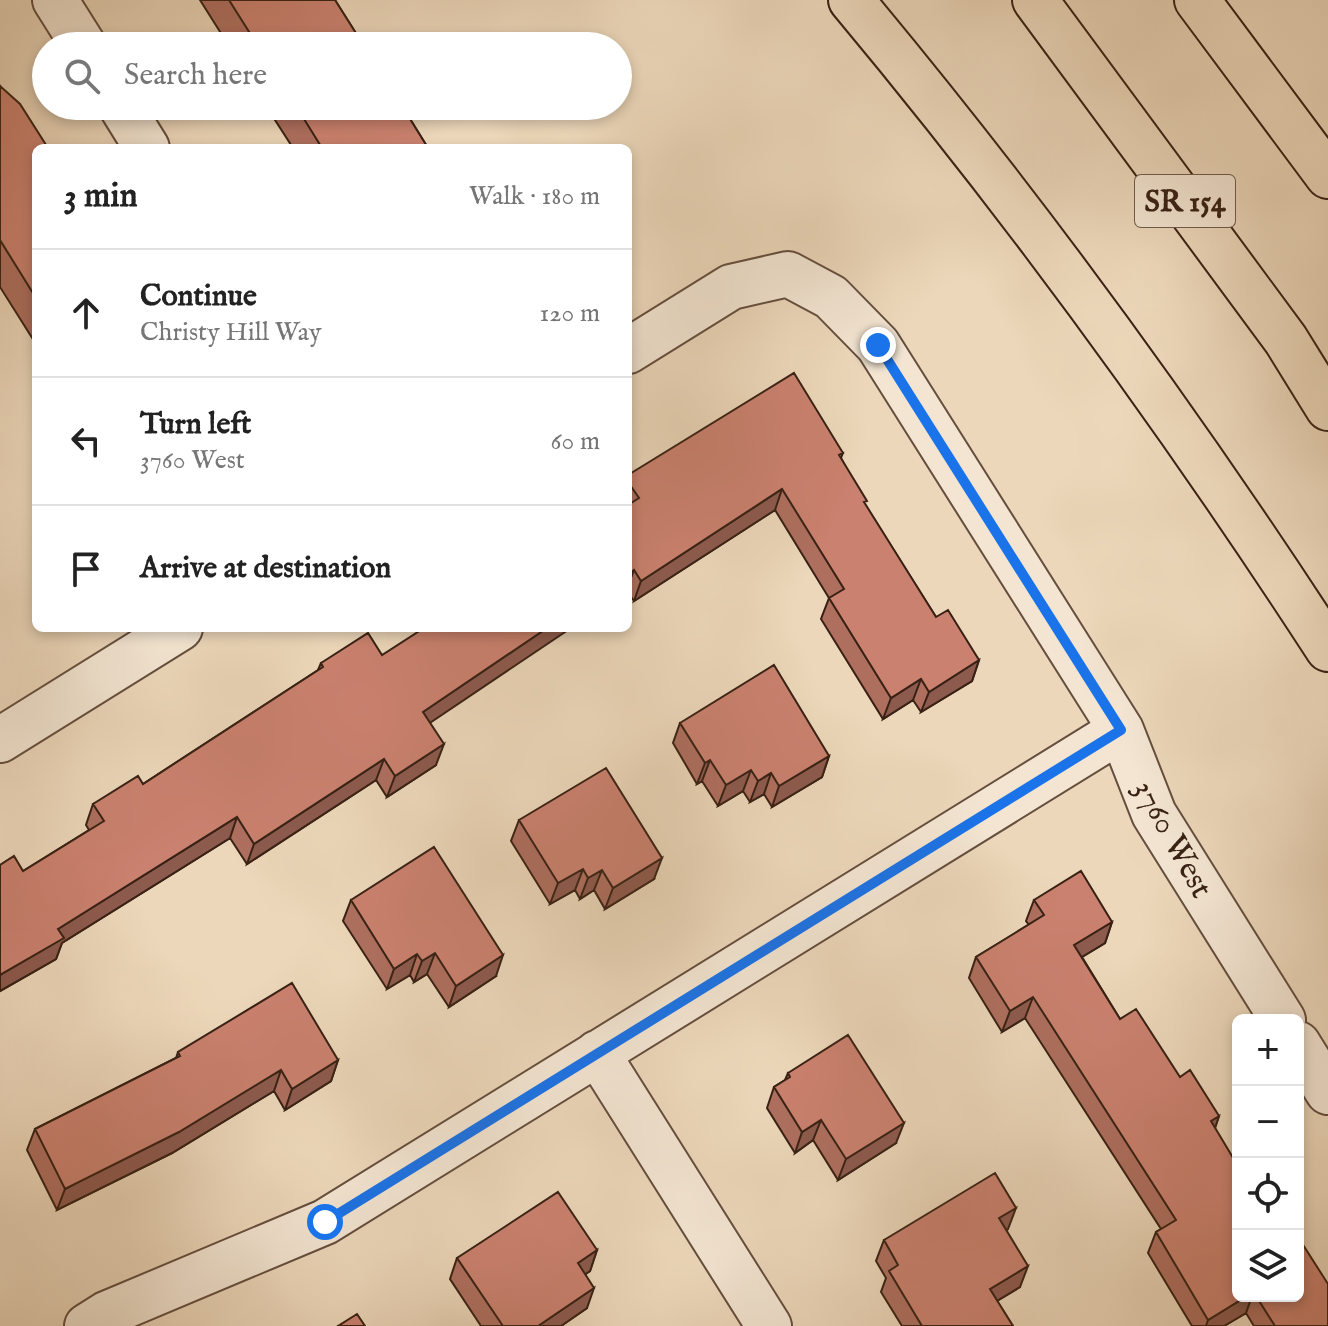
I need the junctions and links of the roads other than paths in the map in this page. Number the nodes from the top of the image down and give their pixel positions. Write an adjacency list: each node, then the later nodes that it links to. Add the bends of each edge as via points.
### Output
1 (55, 0): 5 (street)
2 (851, 0): 12 (highway, via 1055,258 1175,422)
3 (1035, 0): 10 (highway, SR 154, via 1277,327)
4 (1197, 0): 8 (highway)
5 (75, 32)
6 (130, 120): 7 (street)
7 (145, 144)
8 (1328, 176)
9 (632, 349): 13 (street, 3760 West, via 731,287 788,274 831,297 878,345)
10 (1328, 408)
11 (174, 632): 14 (street)
12 (1328, 649)
13 (1121, 730): 15 (street, 3760 West, via 1154,814); 16 (street)
14 (0, 740)
15 (1279, 1014)
16 (597, 1053): 19 (street, via 325,1222); 20 (street)
17 (1304, 1054): 18 (street)
18 (1328, 1092)
19 (87, 1326)
20 (769, 1326)

